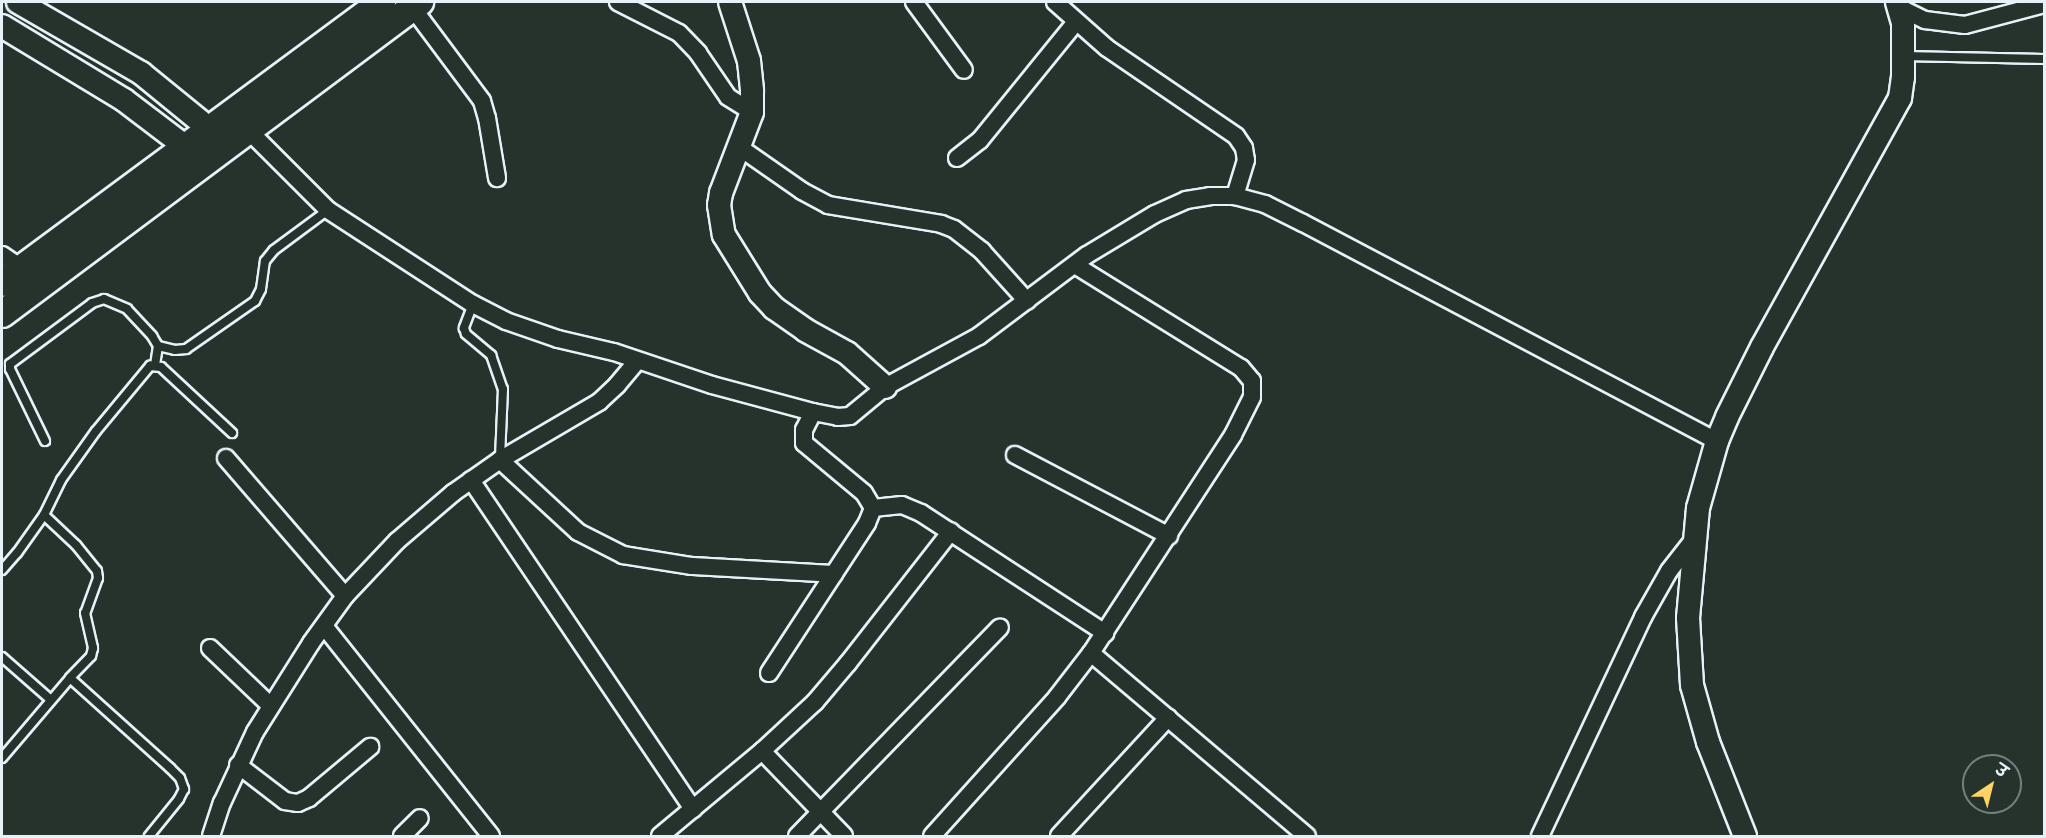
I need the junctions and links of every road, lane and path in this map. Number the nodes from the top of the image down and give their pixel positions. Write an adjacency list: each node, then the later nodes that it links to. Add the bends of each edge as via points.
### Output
1 (18, 2): 16 (street, via 141,73)
2 (618, 2): 15 (street, via 679,33 728,97)
3 (914, 2): 14 (street)
4 (1055, 2): 10 (street)
5 (735, 3): 15 (street, via 749,61)
6 (416, 4): 17 (main road); 21 (street, via 482,101)
7 (1898, 4): 8 (street, via 1925,20 1965,25); 12 (street, via 1903,23)
8 (2044, 4)
9 (369, 5): 16 (main road)
10 (1076, 22): 20 (street, via 980,140); 22 (street, via 1107,48 1236,136 1244,147 1246,160)
11 (2, 26): 19 (street, via 124,100)
12 (1903, 56): 13 (lane); 36 (street, via 1900,98 1762,347)
13 (2044, 59)
14 (964, 70)
15 (752, 112): 18 (street)
16 (211, 130): 19 (main road)
17 (248, 130): 23 (street); 28 (main road)
18 (740, 147): 26 (street, via 828,205 954,229 982,251); 32 (street, via 719,205 724,235 736,256 774,309 847,353)
19 (187, 148): 25 (main road)
20 (957, 158)
21 (497, 178)
22 (1235, 196): 24 (street, via 1186,200 1146,219); 36 (street, via 1265,204 1304,223)
23 (328, 210): 27 (street); 29 (lane, via 265,261 255,301 186,349)
24 (1075, 265): 26 (street); 44 (street, via 1230,360 1252,381 1254,389 1248,409)
25 (8, 268)
26 (1027, 301): 32 (street, via 955,351)
27 (473, 304): 30 (street, via 531,330); 39 (lane, via 464,328 466,334 491,355 503,389)
28 (2, 314)
29 (158, 346): 31 (lane); 35 (lane, via 127,309 104,299 92,303 14,359 10,369)
30 (637, 361): 33 (street); 39 (street, via 599,402)
31 (155, 365): 34 (lane); 42 (lane, via 143,371 96,431 61,480)
32 (885, 387): 33 (street, via 850,416)
33 (813, 412): 41 (street, via 804,430 804,443 864,493)
34 (232, 433)
35 (45, 441)
36 (1717, 441): 45 (street, via 1700,500)
37 (1015, 455): 44 (street)
38 (225, 458): 48 (street)
39 (500, 460): 40 (street); 47 (street, via 578,532 623,555 692,566)
40 (471, 480): 48 (street, via 397,542); 64 (street)
41 (873, 507): 43 (street, via 902,505); 47 (street)
42 (44, 515): 46 (lane); 56 (lane, via 97,571 85,613 93,648 87,662)
43 (951, 531): 51 (street); 61 (street, via 842,671)
44 (1169, 536): 51 (street)
45 (1694, 539): 77 (street, via 1669,571 1643,617); 78 (street, via 1688,618 1692,686 1708,742)
46 (2, 570)
47 (834, 574): 55 (street)
48 (345, 596): 49 (street)
49 (324, 626): 58 (street); 72 (street)
50 (1000, 627): 65 (street)
51 (1105, 633): 53 (street)
52 (210, 648): 58 (street)
53 (1091, 653): 59 (street); 76 (street, via 1057,697)
54 (2, 657): 57 (lane)
55 (769, 673)
56 (70, 678): 57 (lane); 69 (lane, via 180,778 184,789 179,799)
57 (50, 699): 62 (lane)
58 (271, 706): 63 (street)
59 (1168, 718): 67 (street); 68 (street)
60 (370, 747): 63 (street, via 309,798 298,802 285,801)
61 (762, 751): 64 (street); 65 (street)
62 (2, 758)
63 (238, 765): 70 (street)
64 (693, 808): 73 (street)
65 (821, 814): 74 (street); 75 (street)
66 (420, 818): 71 (street)
67 (1061, 836)
68 (1307, 836)
69 (149, 837)
70 (211, 837)
71 (402, 837)
72 (491, 837)
73 (660, 837)
74 (797, 837)
75 (843, 837)
76 (932, 837)
77 (1540, 837)
78 (1745, 837)

